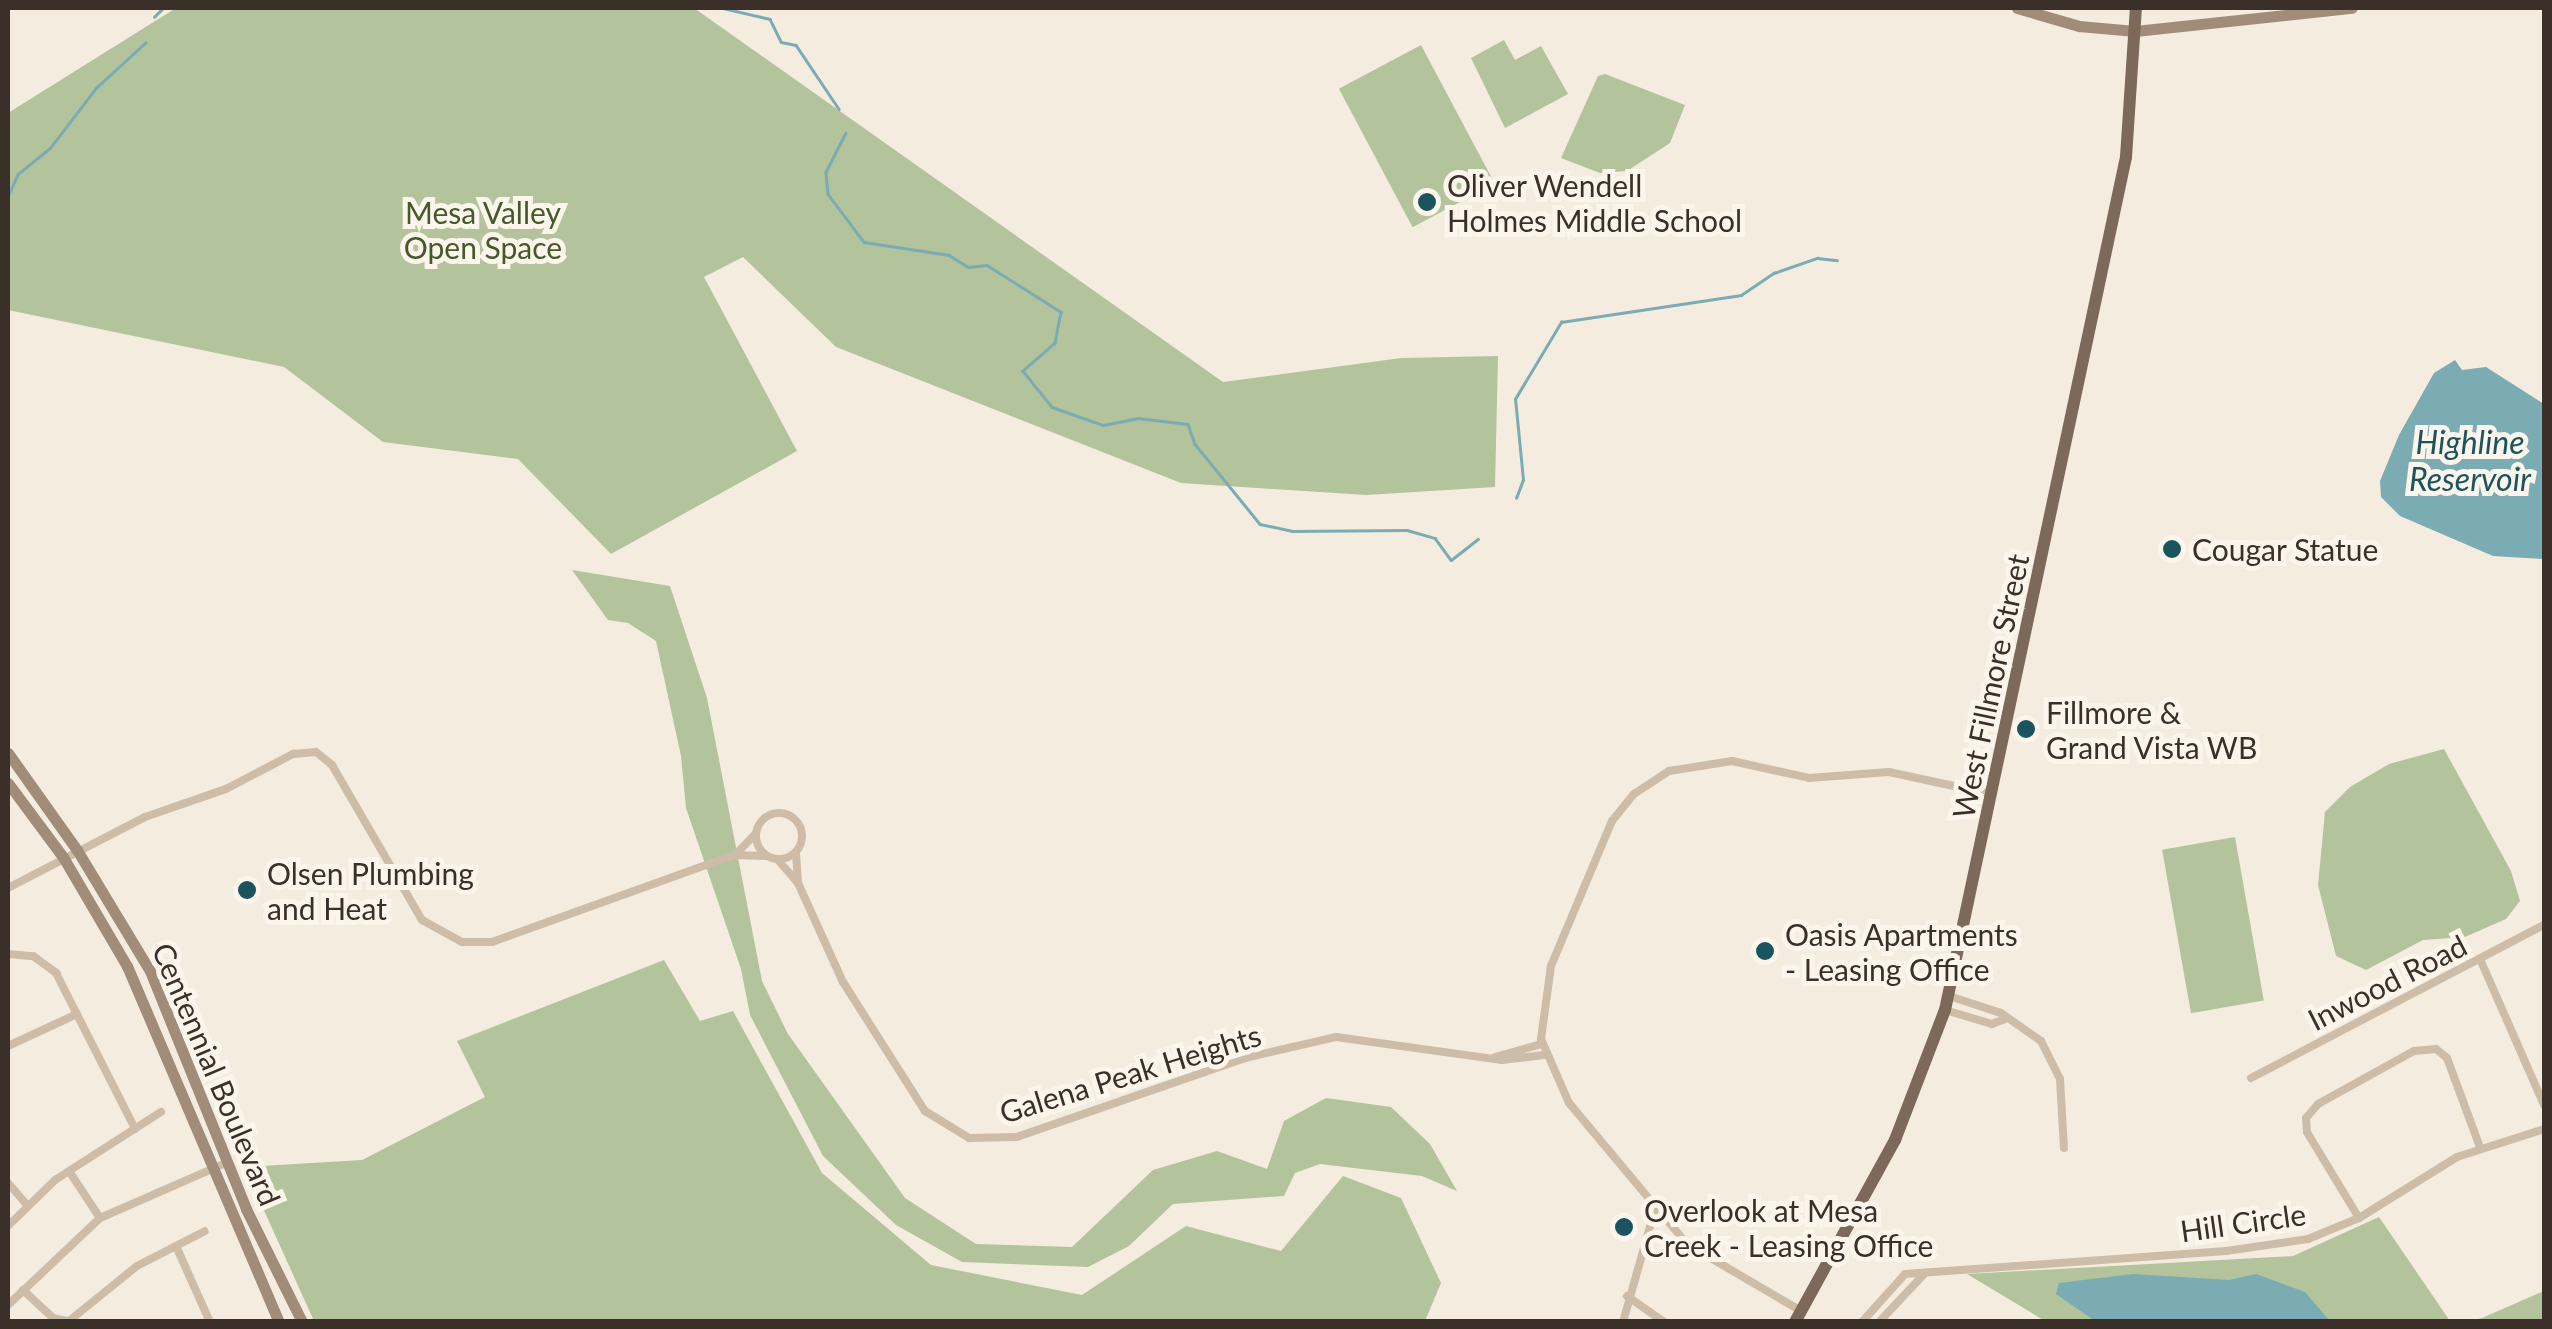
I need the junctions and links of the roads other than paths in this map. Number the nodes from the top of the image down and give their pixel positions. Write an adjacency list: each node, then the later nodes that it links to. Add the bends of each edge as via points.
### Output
1 (2017, 8): 4 (main road, via 2079,26)
2 (2136, 8): 4 (main road, West Fillmore Street)
3 (2352, 8): 4 (main road)
4 (2135, 31): 7 (main road, West Fillmore Street, via 2126,157)
5 (8, 752): 9 (main road, Centennial Boulevard)
6 (8, 783): 13 (main road, Centennial Boulevard)
7 (1993, 794): 20 (main road, West Fillmore Street); 23 (street, via 1889,772 1809,778 1732,760 1684,765 1656,777 1622,806 1602,842 1545,983)
8 (756, 832): 10 (street, via 768,816 791,816 802,831); 11 (street); 12 (street)
9 (78, 850): 11 (street, via 316,752 351,798 422,920 462,942 492,942); 13 (street); 34 (main road, Centennial Boulevard, via 150,970)
10 (796, 853): 14 (street); 15 (street)
11 (734, 856): 12 (street)
12 (766, 856): 14 (street)
13 (63, 857): 16 (street); 35 (main road, Centennial Boulevard, via 128,966)
14 (778, 860): 15 (street)
15 (798, 883): 26 (street, Galena Peak Heights, via 843,982 925,1111 969,1138 1018,1137 1245,1058 1336,1037)
16 (8, 888)
17 (2544, 925): 19 (street, Inwood Road)
18 (8, 954): 21 (street, via 25,953 49,966)
19 (2480, 960): 27 (street, Inwood Road); 28 (street)
20 (1947, 1003): 22 (street); 22 (street, via 1992,1024); 49 (main road, West Fillmore Street, via 1894,1140)
21 (77, 1014): 24 (street); 30 (street)
22 (2005, 1019): 33 (street, via 2041,1041 2055,1064)
23 (1542, 1044): 25 (street); 26 (street, Galena Peak Heights)
24 (8, 1046)
25 (1544, 1055): 26 (street, Galena Peak Heights); 39 (street, via 1569,1104)
26 (1496, 1057)
27 (2250, 1078)
28 (2544, 1105)
29 (161, 1112): 30 (street)
30 (135, 1129): 36 (street)
31 (2544, 1129): 32 (street, Hill Circle)
32 (2480, 1147): 41 (street, Hill Circle); 41 (street, via 2447,1058 2436,1049 2414,1051 2318,1104 2306,1118 2307,1132)
33 (2064, 1148)
34 (228, 1162): 35 (street); 52 (main road, Centennial Boulevard)
35 (214, 1167): 40 (street); 51 (main road, Centennial Boulevard)
36 (69, 1171): 38 (street); 40 (street)
37 (8, 1183): 38 (street)
38 (27, 1205): 42 (street)
39 (1655, 1208): 47 (street); 49 (street, via 1698,1254)
40 (100, 1218): 46 (street)
41 (2359, 1218): 45 (street, Hill Circle, via 2288,1243)
42 (8, 1226)
43 (205, 1232): 44 (street)
44 (176, 1246): 46 (street, via 137,1266 69,1321 53,1318); 50 (street)
45 (1924, 1274): 55 (street, Hill Circle, via 1905,1274 1888,1286); 56 (street)
46 (23, 1290): 48 (street)
47 (1626, 1296): 53 (street); 54 (street)
48 (8, 1305)
49 (1798, 1316)
50 (210, 1322)
51 (279, 1322)
52 (302, 1322)
53 (1623, 1322)
54 (1664, 1322)
55 (1862, 1322)
56 (1878, 1322)

